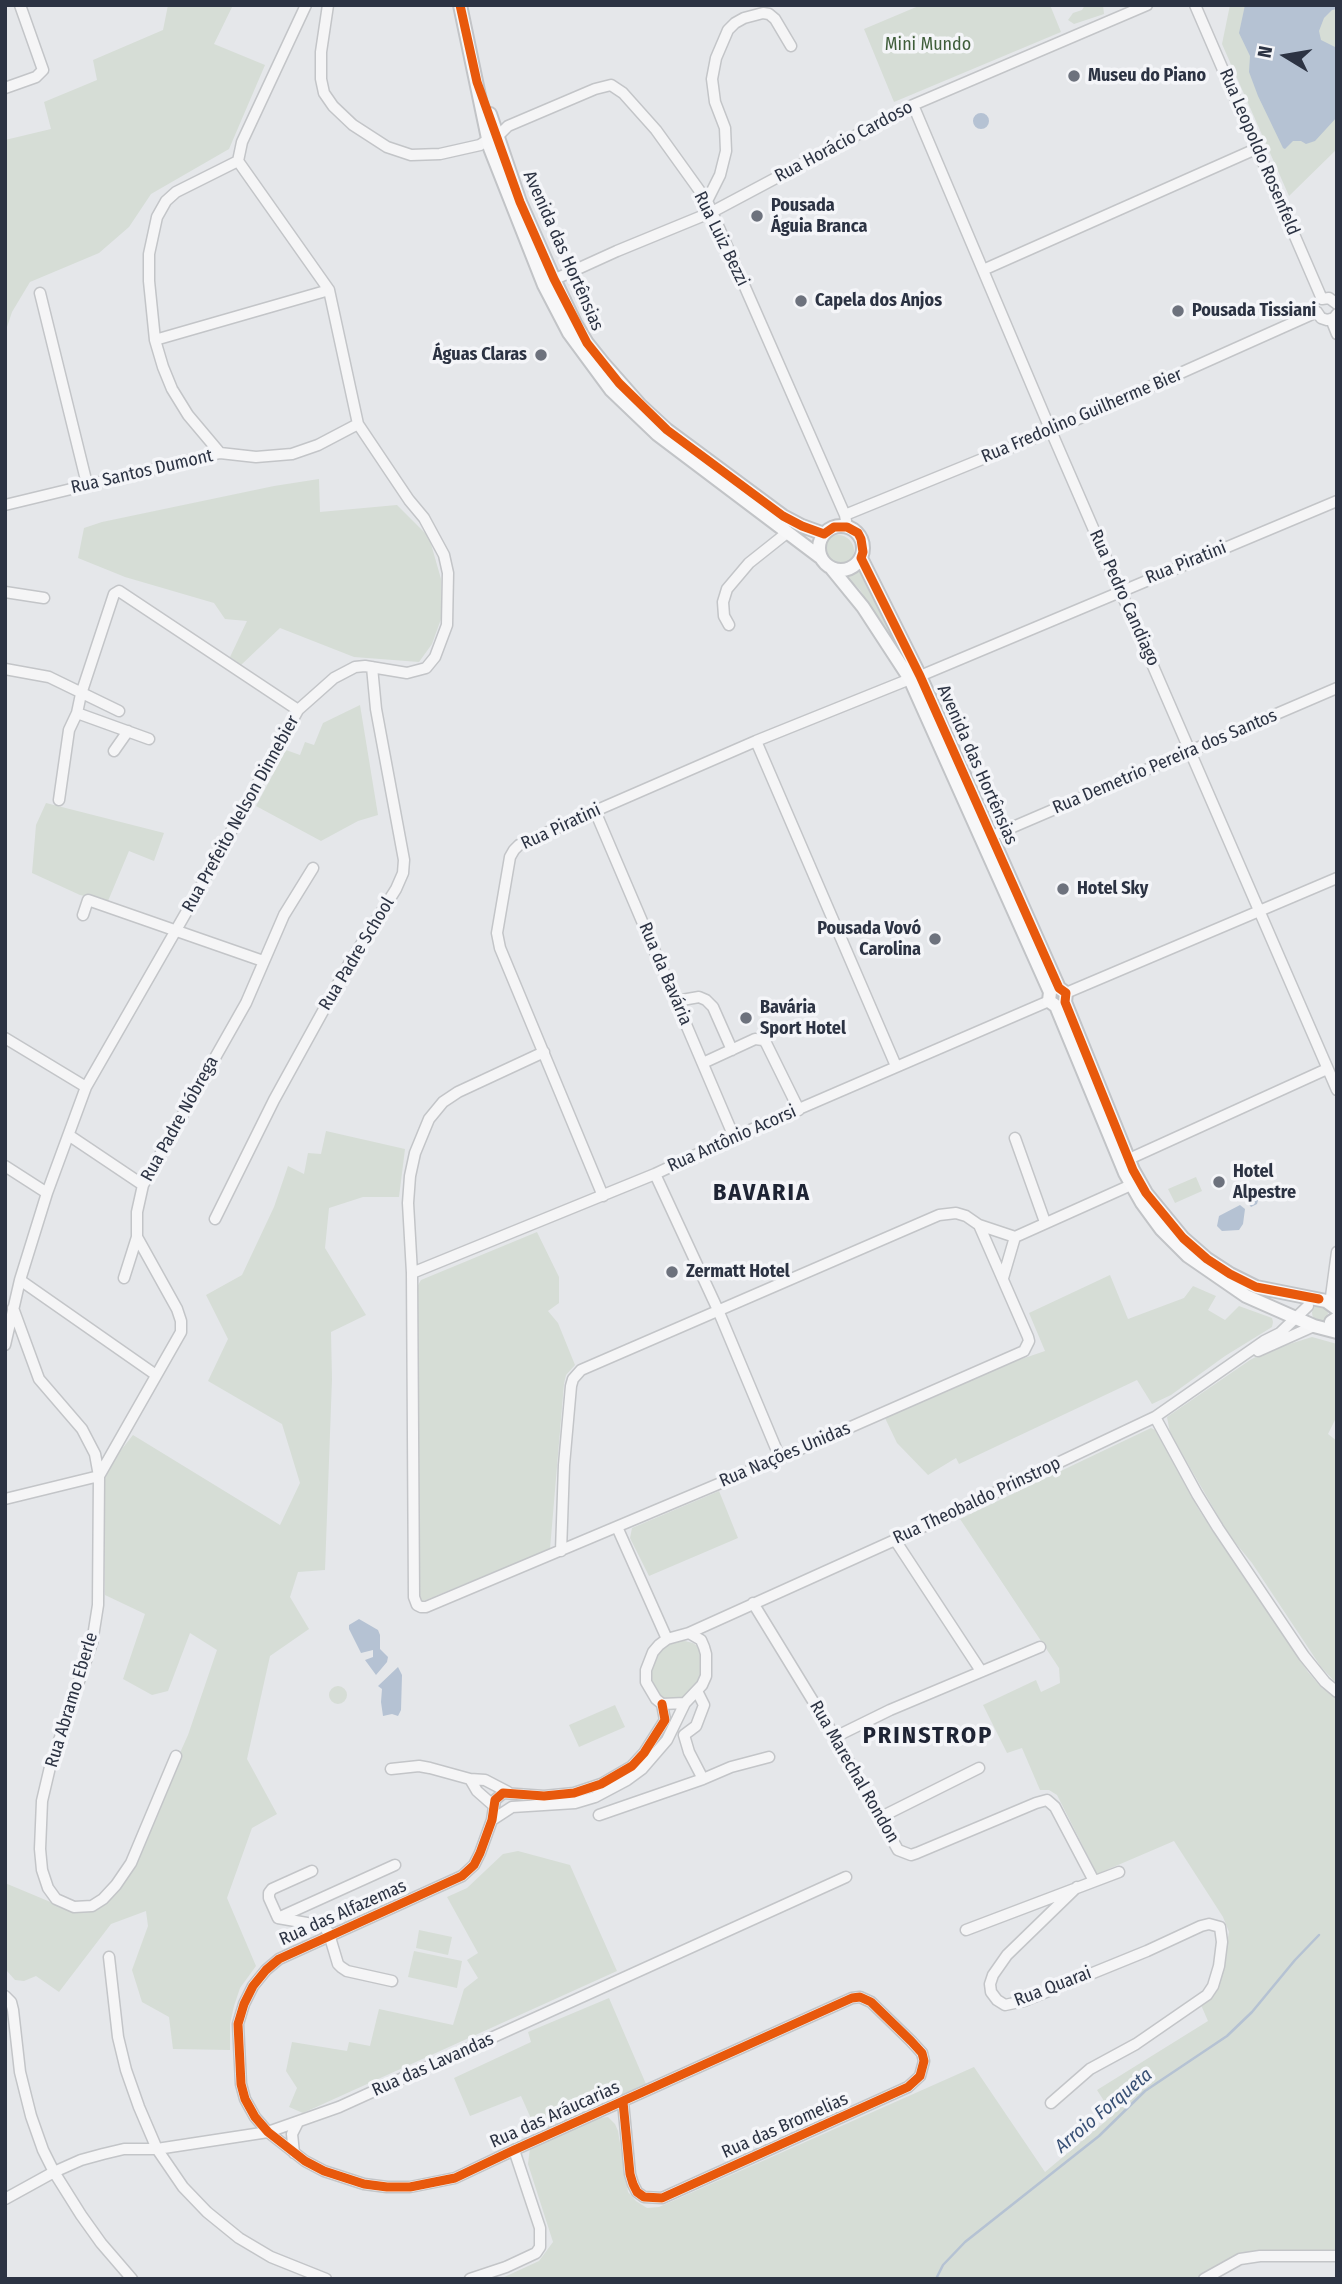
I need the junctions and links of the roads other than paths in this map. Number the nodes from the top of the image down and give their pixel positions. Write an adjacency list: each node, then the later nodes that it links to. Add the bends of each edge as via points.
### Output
1 (20, 5): 9 (street, via 43,70)
2 (306, 5): 13 (street)
3 (328, 5): 11 (street, via 321,79 324,93 343,116 369,136 411,155 440,154)
4 (460, 5): 8 (main road, Avenida das Hortênsias)
5 (1147, 5): 10 (street, Rua Horácio Cardoso)
6 (1195, 5): 12 (street, Rua Leopoldo Rosenfeld)
7 (791, 46): 14 (street, via 775,19 766,13 740,20 728,30 712,79 726,151)
8 (477, 82): 11 (main road, Avenida das Hortênsias); 11 (main road, Avenida das Hortênsias)
9 (5, 88)
10 (913, 105): 15 (street, Rua Horácio Cardoso); 16 (street, Rua Pedro Candiago)
11 (490, 139): 14 (street, Rua Luiz Bezzi, via 508,126 611,85 656,130); 17 (main road, Avenida das Hortênsias); 17 (main road, Avenida das Hortênsias, via 495,139 503,153)
12 (1258, 148): 16 (street); 20 (street, Rua Leopoldo Rosenfeld)
13 (237, 161): 18 (street, Rua Prefeito Nelson Dinnebier); 25 (street, via 176,192 157,216 149,267)
14 (707, 201): 15 (street, Rua Luiz Bezzi)
15 (712, 212): 17 (street, Rua Horácio Cardoso); 32 (street, Rua Luiz Bezzi)
16 (983, 270): 27 (street, Rua Pedro Candiago)
17 (549, 282): 33 (main road, Avenida das Hortênsias, via 558,313 582,351 631,411); 34 (main road, Avenida das Hortênsias, via 587,343 639,405 783,516)
18 (329, 290): 25 (street); 26 (street, Rua Prefeito Nelson Dinnebier)
19 (40, 293): 29 (street)
20 (1322, 299): 21 (street); 22 (street)
21 (1337, 304)
22 (1317, 312): 23 (street, via 1324,320); 27 (street, Rua Fredolino Guilherme Bier)
23 (1334, 317): 24 (street)
24 (1337, 334)
25 (155, 340): 28 (street, via 172,389)
26 (358, 425): 28 (street, Rua Santos Dumont, via 292,454); 42 (street, Rua Prefeito Nelson Dinnebier, via 424,518 444,555 448,573 447,625 435,657 425,668 407,673)
27 (1051, 431): 32 (street, Rua Fredolino Guilherme Bier); 38 (street, Rua Pedro Candiago)
28 (220, 453): 29 (street, Rua Santos Dumont)
29 (87, 484): 31 (street, Rua Santos Dumont)
30 (1337, 501): 38 (street, Rua Piratini)
31 (5, 505)
32 (846, 521): 34 (main road); 36 (main road, via 861,539)
33 (788, 532): 35 (main road, Avenida das Hortênsias); 41 (street, via 749,563 727,589 723,602)
34 (824, 534): 35 (main road, via 818,545)
35 (820, 557): 37 (main road)
36 (861, 558): 37 (main road, via 852,568); 44 (main road, Avenida das Hortênsias)
37 (832, 569): 44 (main road, Avenida das Hortênsias)
38 (1120, 590): 44 (street, Rua Piratini); 54 (street, Rua Pedro Candiago)
39 (5, 592): 40 (street)
40 (44, 598)
41 (729, 625)
42 (373, 667): 47 (street, Rua Prefeito Nelson Dinnebier, via 345,671); 85 (street, Rua Padre School, via 403,873 274,1100)
43 (5, 669): 46 (street, via 44,676)
44 (915, 678): 52 (street, Rua Piratini); 57 (main road, Avenida das Hortênsias); 64 (main road, Avenida das Hortênsias)
45 (1337, 688): 54 (street, Rua Demetrio Pereira dos Santos)
46 (81, 694): 47 (street, via 114,594 121,591); 48 (street); 49 (street)
47 (298, 710): 62 (street, Rua Prefeito Nelson Dinnebier)
48 (119, 711)
49 (77, 713): 50 (street); 55 (street, via 68,737)
50 (128, 732): 51 (street); 53 (street)
51 (149, 739)
52 (756, 741): 56 (street, Rua Piratini); 70 (street)
53 (114, 751)
54 (1191, 752): 57 (street, Rua Demetrio Pereira dos Santos); 60 (street, Rua Pedro Candiago)
55 (59, 800)
56 (595, 811): 65 (street, Rua da Bavária); 68 (street, Rua Piratini, via 519,845 510,857 497,933)
57 (992, 836): 64 (main road, Avenida das Hortênsias)
58 (313, 868): 63 (street, Rua Padre Nóbrega)
59 (1337, 878): 60 (street, Rua Antônio Acorsi)
60 (1259, 912): 64 (street, Rua Antônio Acorsi); 71 (street, Rua Pedro Candiago)
61 (83, 915): 62 (street, via 88,900)
62 (176, 929): 63 (street); 72 (street, Rua Prefeito Nelson Dinnebier)
63 (263, 961): 81 (street, Rua Padre Nóbrega, via 246,1003)
64 (1058, 997): 70 (street, Rua Antônio Acorsi); 78 (main road, Avenida das Hortênsias); 82 (main road, Avenida das Hortênsias)
65 (676, 1001): 67 (street, via 706,1000); 69 (street, Rua da Bavária)
66 (5, 1038): 72 (street)
67 (732, 1050): 69 (street); 74 (street, via 755,1039 766,1043)
68 (544, 1052): 84 (street, Rua Piratini); 91 (street, via 458,1092 429,1119 410,1176)
69 (703, 1063): 76 (street, Rua da Bavária)
70 (896, 1066): 74 (street, Rua Antônio Acorsi)
71 (1327, 1069): 73 (street, Rua Pedro Candiago); 78 (street)
72 (86, 1087): 75 (street, Rua Prefeito Nelson Dinnebier)
73 (1337, 1090)
74 (799, 1110): 76 (street, Rua Antônio Acorsi)
75 (70, 1136): 81 (street); 83 (street, Rua Prefeito Nelson Dinnebier)
76 (734, 1137): 80 (street, Rua Antônio Acorsi)
77 (1015, 1138): 86 (street)
78 (1129, 1159): 95 (main road, Avenida das Hortênsias, via 1157,1210 1207,1259 1256,1287)
79 (5, 1166): 83 (street)
80 (655, 1174): 84 (street, Rua Antônio Acorsi); 97 (street)
81 (143, 1185): 88 (street, Rua Padre Nóbrega)
82 (1131, 1185): 86 (street); 98 (main road, Avenida das Hortênsias, via 1150,1216 1188,1256 1247,1296)
83 (47, 1192): 94 (street, Rua Prefeito Nelson Dinnebier)
84 (603, 1196): 91 (street, Rua Antônio Acorsi)
85 (215, 1219)
86 (1045, 1222): 89 (street)
87 (979, 1224): 89 (street); 93 (street, Rua Nações Unidas); 97 (street, via 956,1213 939,1215)
88 (137, 1237): 92 (street, Rua Padre Nóbrega); 102 (street, via 181,1321 181,1332)
89 (1015, 1237): 93 (street)
90 (1337, 1252): 95 (street)
91 (412, 1273): 109 (street, Rua Nações Unidas, via 417,1605 426,1607)
92 (124, 1278)
93 (1003, 1279): 104 (street, Rua Nações Unidas, via 1028,1336 1024,1351)
94 (20, 1280): 96 (street, Rua Prefeito Nelson Dinnebier); 102 (street)
95 (1325, 1304): 98 (street, Rua Theobaldo Prinstrop); 99 (main road, via 1334,1314); 99 (main road, via 1306,1315)
96 (13, 1307): 100 (street, Rua Prefeito Nelson Dinnebier); 105 (street, Rua Abramo Eberle, via 39,1379 82,1429 95,1454)
97 (718, 1310): 104 (street); 109 (street, via 581,1370 573,1379)
98 (1295, 1317): 99 (main road, Avenida das Hortênsias); 101 (street, Rua Theobaldo Prinstrop, via 1280,1333)
99 (1324, 1325): 101 (street, Rua Theobaldo Prinstrop)
100 (5, 1345)
101 (1235, 1361): 103 (street, Rua Theobaldo Prinstrop)
102 (156, 1375): 105 (street)
103 (1155, 1417): 108 (street, Rua Theobaldo Prinstrop); 118 (street, via 1218,1528 1304,1656)
104 (780, 1458): 107 (street, Rua Nações Unidas)
105 (99, 1476): 106 (street); 122 (street, Rua Abramo Eberle, via 98,1605 92,1643 52,1758 43,1801 40,1849 48,1888 56,1899 74,1907 92,1906 117,1885 131,1863)
106 (5, 1499)
107 (617, 1527): 109 (street, Rua Nações Unidas); 113 (street)
108 (895, 1540): 110 (street, Rua Theobaldo Prinstrop); 116 (street)
109 (561, 1551)
110 (752, 1603): 111 (street, Rua Theobaldo Prinstrop); 121 (street, Rua Marechal Rondon)
111 (709, 1622): 112 (street, Rua Theobaldo Prinstrop); 114 (street)
112 (689, 1633): 113 (street, Rua Theobaldo Prinstrop); 114 (street)
113 (667, 1639): 120 (street, via 653,1652 646,1670 650,1692)
114 (701, 1640): 117 (street, via 707,1664)
115 (1040, 1647): 116 (street)
116 (981, 1671): 121 (street)
117 (697, 1691): 119 (street); 127 (street, via 704,1705 696,1726 684,1735)
118 (1337, 1692)
119 (685, 1703): 120 (street); 132 (street, via 667,1740 627,1780 575,1803 512,1807)
120 (662, 1704): 128 (street, via 665,1720 659,1733 632,1766 613,1778 559,1796)
121 (835, 1737): 131 (street, Rua Marechal Rondon)
122 (176, 1756)
123 (769, 1758): 127 (street)
124 (979, 1768): 131 (street)
125 (391, 1769): 126 (street, via 419,1766)
126 (470, 1779): 128 (street, via 485,1780); 129 (street)
127 (703, 1779): 130 (street)
128 (508, 1792): 129 (street, via 498,1796)
129 (494, 1806): 132 (street)
130 (599, 1815)
131 (881, 1817): 137 (street, Rua Marechal Rondon, via 898,1850 911,1855 1047,1800)
132 (492, 1820): 141 (street, Rua das Alfazemas, via 474,1865 462,1876)
133 (395, 1865): 139 (street)
134 (312, 1871): 139 (street, via 269,1893)
135 (1119, 1872): 137 (street)
136 (846, 1877): 148 (street, Rua das Lavandas)
137 (1094, 1881): 138 (street)
138 (1077, 1887): 140 (street); 147 (street, Rua Quarai, via 1022,1939 993,1975 991,1992 997,2000 1014,2005 1209,1924 1220,1927 1222,1942 1219,1966 1207,1995 1090,2069)
139 (278, 1918): 141 (street, via 324,1926)
140 (966, 1930)
141 (329, 1934): 143 (street, via 341,1967); 149 (street, Rua das Alfazemas, via 279,1959 253,1986 244,2004 238,2024 241,2084 255,2117)
142 (109, 1957): 150 (street, via 126,2070)
143 (392, 1980)
144 (5, 1996): 153 (street, via 13,2010 31,2116)
145 (852, 1998): 146 (street, Rua das Aráucarias); 146 (street, Rua das Bromelias, via 871,2002 922,2053 925,2061 916,2082 653,2199 637,2192 633,2184)
146 (623, 2102): 151 (street, Rua das Aráucarias)
147 (1051, 2103)
148 (298, 2122): 149 (street, Rua das Lavandas); 152 (street, via 292,2134)
149 (268, 2132): 150 (street, Rua das Lavandas); 152 (street, Rua das Aráucarias)
150 (157, 2149): 153 (street, Rua das Lavandas, via 114,2152); 157 (street, via 183,2187 239,2238 271,2258)
151 (514, 2150): 152 (street, Rua das Aráucarias, via 455,2178 410,2187 344,2179); 158 (street, via 540,2228 540,2247 506,2267)
152 (294, 2154)
153 (54, 2172): 154 (street, Rua das Lavandas); 156 (street, via 101,2243)
154 (5, 2199)
155 (1337, 2256): 159 (street, via 1240,2259)
156 (132, 2279)
157 (326, 2279)
158 (470, 2279)
159 (1204, 2279)

